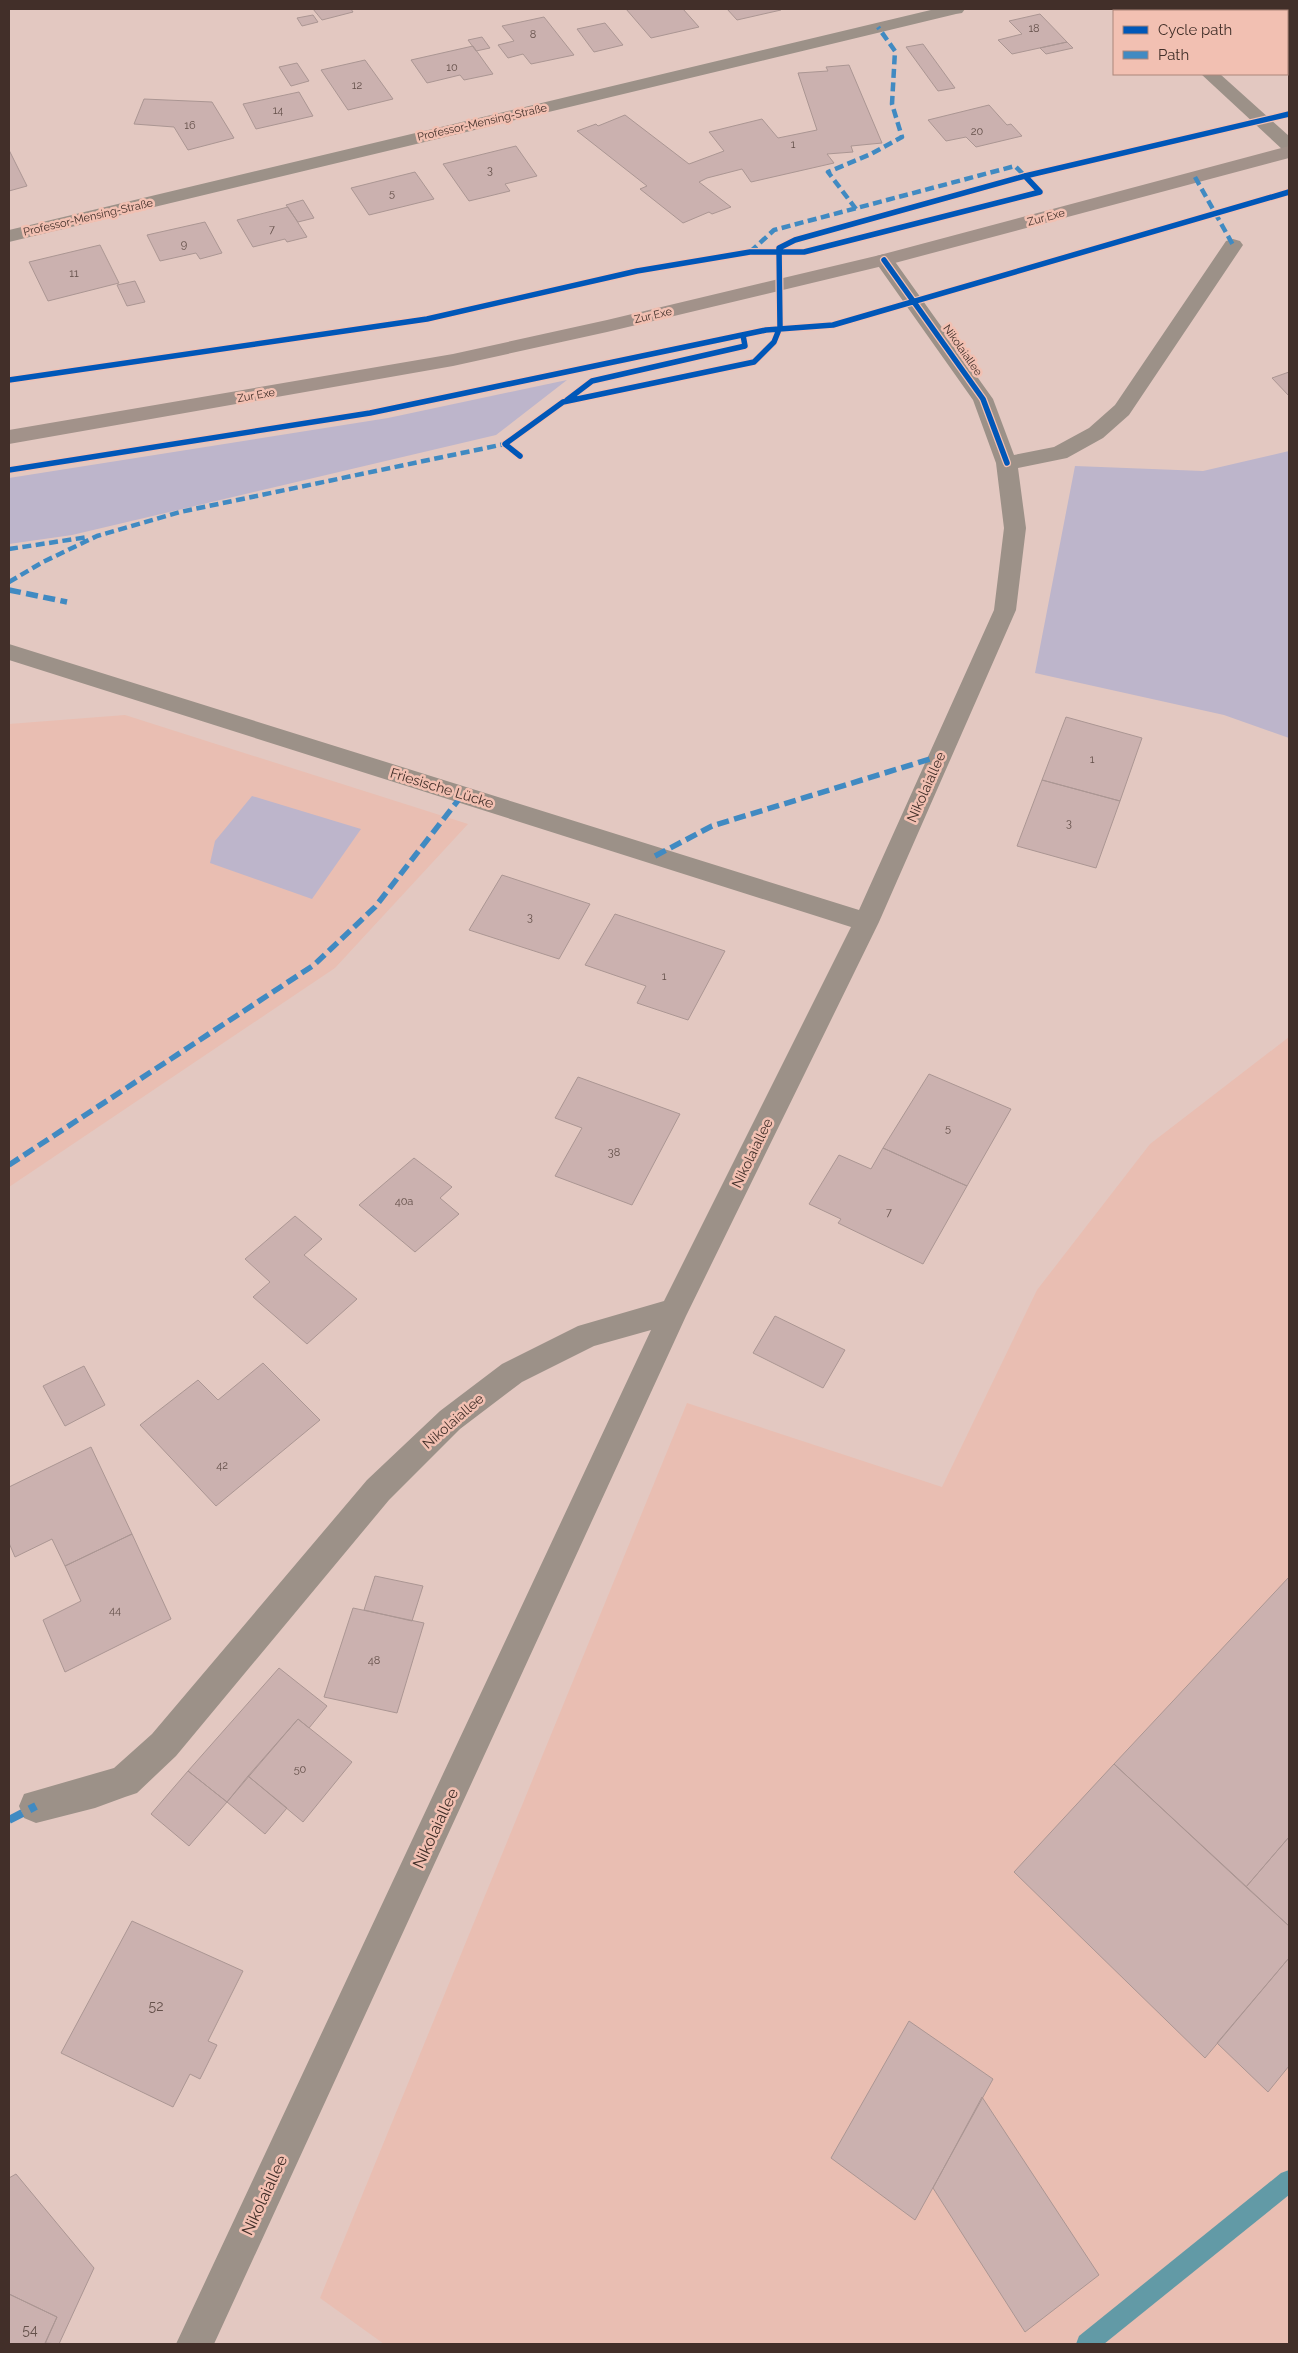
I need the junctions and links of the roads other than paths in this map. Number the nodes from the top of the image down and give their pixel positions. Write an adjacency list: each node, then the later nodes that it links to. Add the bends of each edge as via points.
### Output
1 (956, 9): 5 (street, Professor-Mensing-Straße)
2 (1211, 75): 3 (street)
3 (1289, 146)
4 (1289, 152): 7 (main road, Zur Exe)
5 (9, 236)
6 (1233, 245): 9 (street, via 1122,410 1096,433 1060,453)
7 (884, 260): 8 (main road, Zur Exe, via 453,360); 9 (street, Nikolaiallee, via 983,399)
8 (9, 437)
9 (1007, 462): 11 (street, Nikolaiallee, via 1015,528 1005,610)
10 (12, 656): 11 (street, Friesische Lücke, via 454,791)
11 (866, 922): 12 (street, Nikolaiallee)
12 (674, 1311): 13 (street, Nikolaiallee, via 588,1335 512,1373 450,1420 378,1490 164,1745 125,1781); 14 (street, Nikolaiallee)
13 (36, 1806)
14 (194, 2344)

